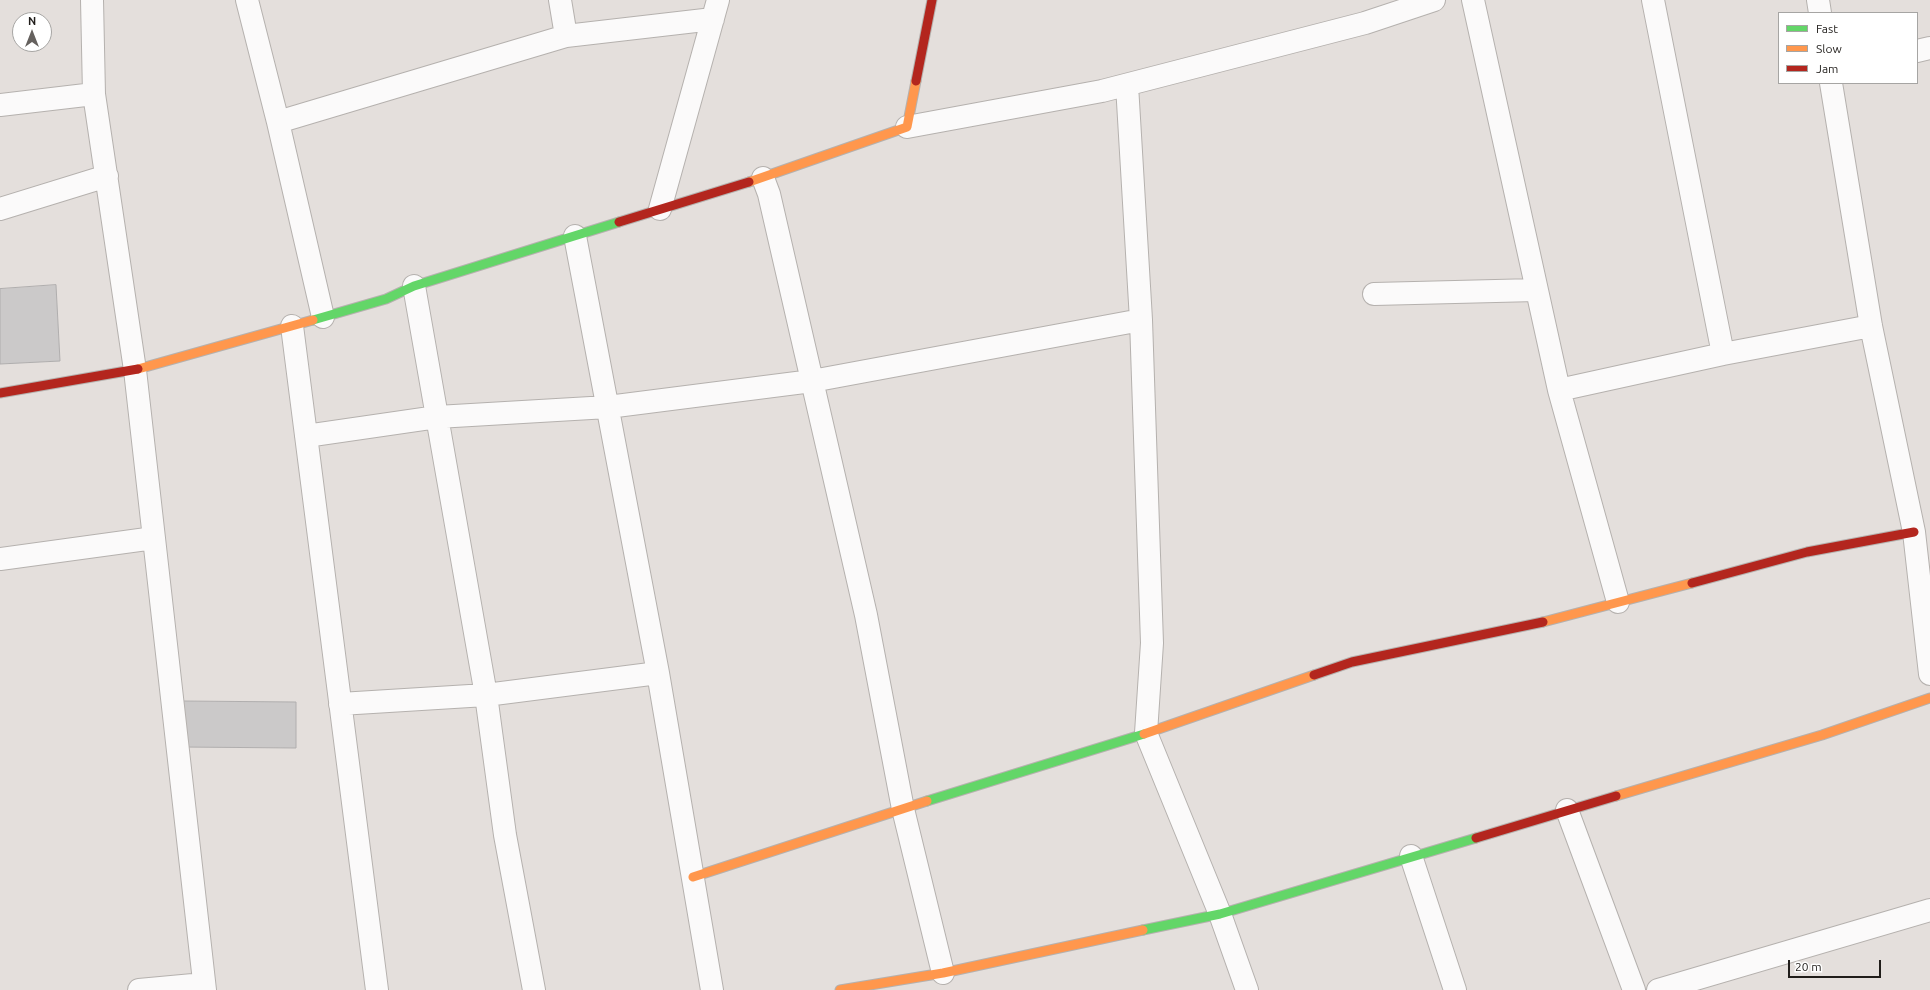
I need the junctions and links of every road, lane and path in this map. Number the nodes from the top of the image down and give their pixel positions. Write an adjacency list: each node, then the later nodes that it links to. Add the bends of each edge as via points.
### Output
1 (92, 0): 16 (street)
2 (247, 0): 18 (street)
3 (560, 0): 11 (street)
4 (932, 0): 19 (street)
5 (1434, 0): 15 (street, via 1365,22)
6 (1473, 0): 26 (street)
7 (1653, 0): 32 (street)
8 (1818, 0): 10 (street)
9 (716, 10): 11 (street); 22 (street)
10 (1820, 12)
11 (566, 36): 18 (street)
12 (1930, 48): 13 (street)
13 (1918, 51)
14 (1830, 84): 31 (street)
15 (1127, 85): 19 (street); 29 (street)
16 (94, 94): 17 (street); 20 (street)
17 (0, 105)
18 (278, 122): 28 (street)
19 (907, 127): 21 (street)
20 (107, 176): 23 (street); 33 (street)
21 (763, 178): 22 (street); 34 (street, via 769,194)
22 (660, 208): 24 (street)
23 (0, 209)
24 (575, 236): 25 (street); 37 (street)
25 (414, 286): 28 (street, via 386,300); 38 (street)
26 (1536, 290): 27 (street); 35 (street)
27 (1374, 294)
28 (323, 318): 30 (street)
29 (1141, 320): 34 (street); 49 (street, via 1152,643)
30 (292, 326): 33 (street); 39 (street)
31 (1871, 326): 32 (street); 40 (street)
32 (1723, 354): 35 (street)
33 (135, 370): 36 (street); 41 (street)
34 (812, 381): 37 (street); 50 (street, via 866,615)
35 (1559, 390): 43 (street)
36 (0, 393)
37 (608, 407): 38 (street); 44 (street)
38 (437, 417): 39 (street); 46 (street)
39 (306, 436): 48 (street)
40 (1914, 532): 43 (street, via 1808,552); 45 (street)
41 (154, 538): 42 (street); 57 (street)
42 (0, 559)
43 (1618, 602): 49 (street, via 1561,618 1352,662)
44 (658, 673): 46 (street); 53 (street)
45 (1930, 674)
46 (486, 695): 48 (street); 60 (street, via 505,835)
47 (1930, 698): 51 (street, via 1822,735)
48 (340, 704): 59 (street)
49 (1146, 733): 50 (street); 55 (street)
50 (903, 809): 53 (street); 56 (street)
51 (1567, 810): 52 (street); 65 (street)
52 (1411, 856): 55 (street); 64 (street)
53 (693, 877): 61 (street)
54 (1930, 910): 66 (street)
55 (1220, 914): 56 (street); 63 (street)
56 (943, 973): 62 (street)
57 (205, 987): 58 (street)
58 (139, 990)
59 (377, 990)
60 (534, 990)
61 (712, 990)
62 (840, 990)
63 (1247, 990)
64 (1455, 990)
65 (1634, 990)
66 (1658, 990)

